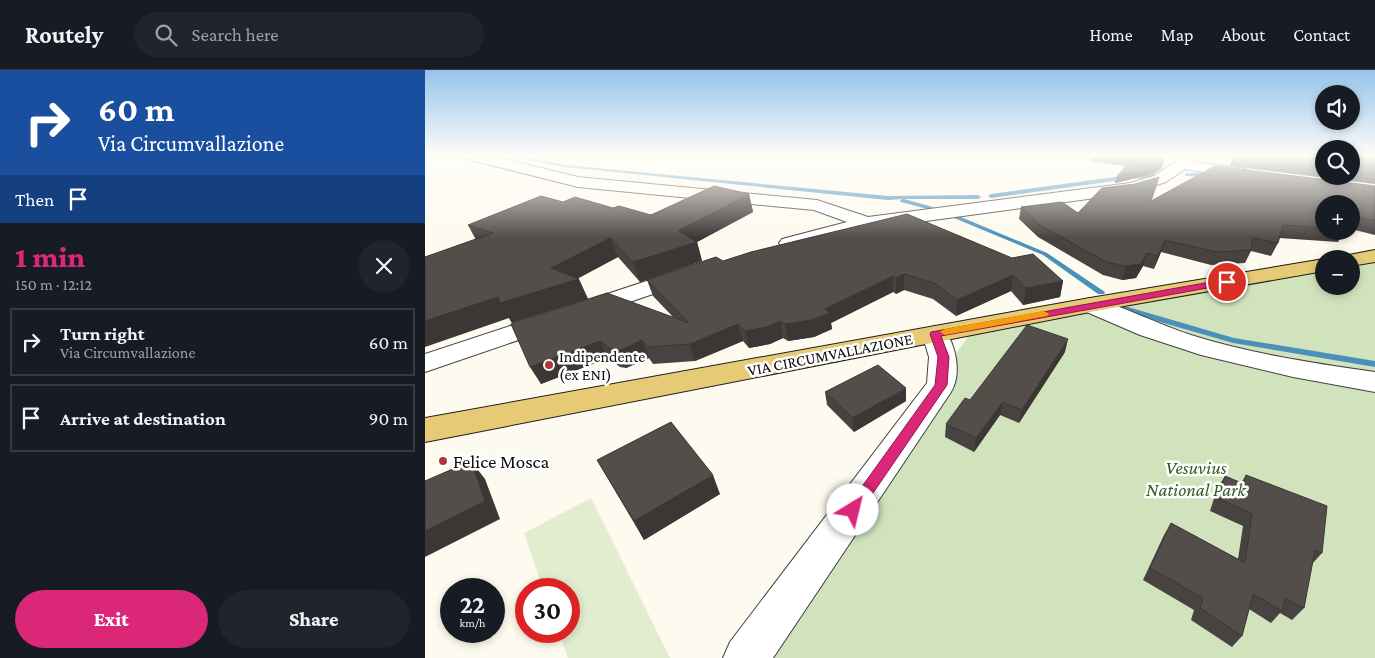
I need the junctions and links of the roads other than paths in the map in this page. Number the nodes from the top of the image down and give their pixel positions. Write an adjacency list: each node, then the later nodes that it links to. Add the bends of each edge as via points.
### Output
1 (583, 182): 3 (street, via 817,205)
2 (1151, 182): 3 (street, via 1132,188)
3 (867, 223): 4 (street)
4 (765, 250)
5 (1375, 256): 6 (main road)
6 (1360, 258)
7 (1315, 267): 9 (main road, VIA CIRCUMVALLAZIONE)
8 (703, 270): 11 (street)
9 (1090, 305): 10 (main road, VIA CIRCUMVALLAZIONE); 12 (street, via 1158,333 1222,351)
10 (935, 334): 13 (main road, VIA CIRCUMVALLAZIONE); 14 (street, via 943,357 941,385)
11 (425, 363)
12 (1375, 382)
13 (425, 430)
14 (746, 658)

